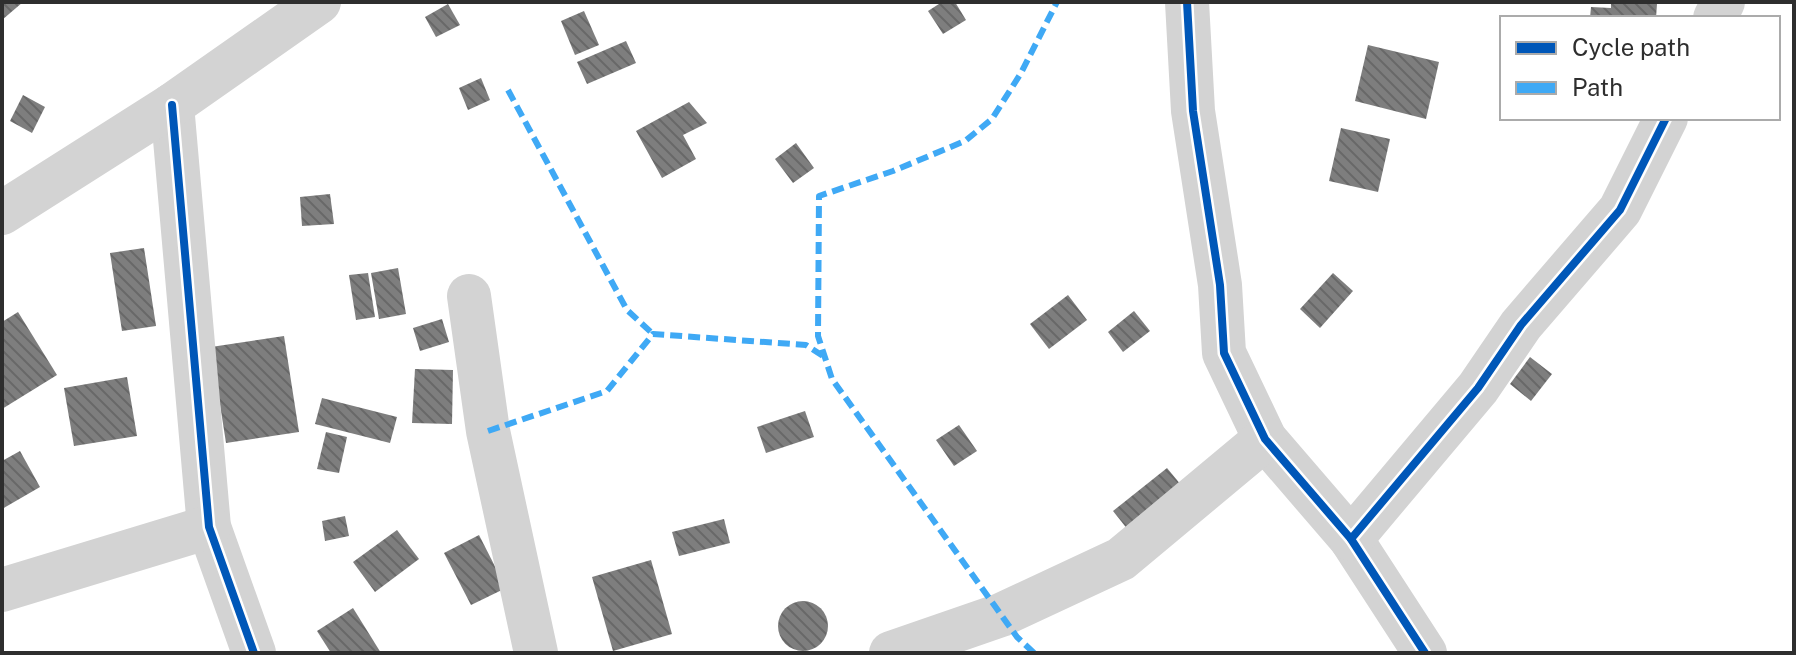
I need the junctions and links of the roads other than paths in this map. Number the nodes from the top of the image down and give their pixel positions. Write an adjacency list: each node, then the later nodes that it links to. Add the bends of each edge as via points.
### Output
1 (319, 2): 3 (street)
2 (1187, 2): 7 (street, via 1193,111 1220,285 1224,353)
3 (172, 105): 5 (street); 8 (street)
4 (1665, 120): 9 (street, via 1620,210)
5 (2, 213)
6 (469, 296): 13 (street, via 488,431)
7 (1265, 439): 9 (street); 11 (street, via 1121,559 1001,615)
8 (209, 527): 10 (street); 12 (street)
9 (1351, 539): 15 (street)
10 (2, 590)
11 (979, 638): 14 (street)
12 (254, 653)
13 (536, 653)
14 (891, 653)
15 (1425, 653)

